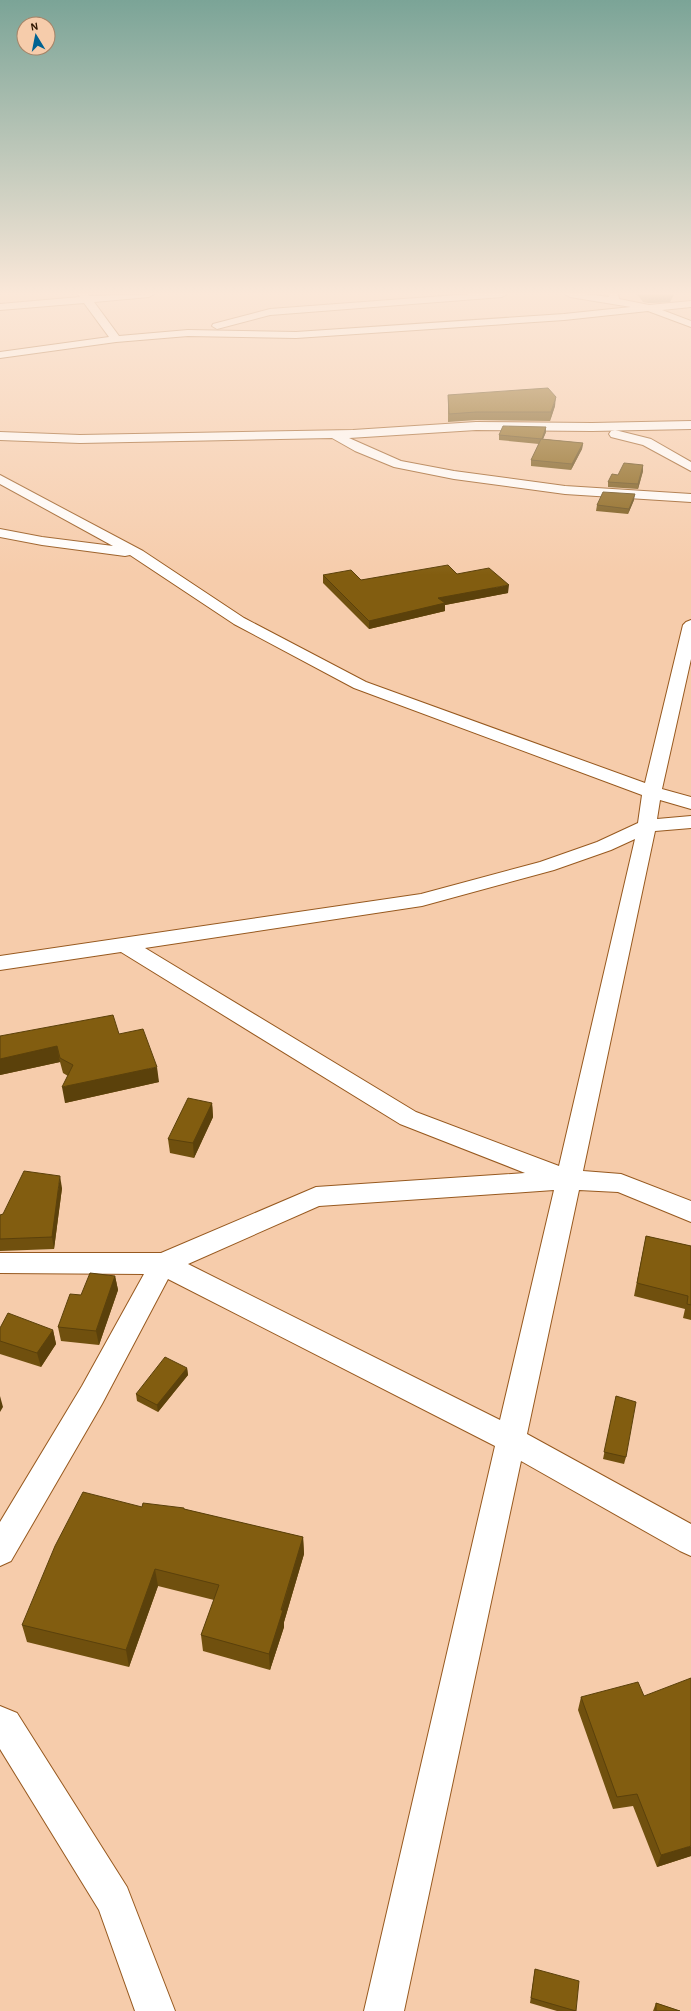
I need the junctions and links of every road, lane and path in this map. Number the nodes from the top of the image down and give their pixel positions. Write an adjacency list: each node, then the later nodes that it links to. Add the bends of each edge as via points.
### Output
1 (691, 425): 2 (street)
2 (592, 427): 3 (street, via 476,426); 5 (street, via 647,442)
3 (334, 434): 4 (street, via 80,439); 7 (street, via 359,448 398,464 454,475 565,490)
4 (0, 436)
5 (691, 467)
6 (0, 479): 9 (street)
7 (691, 498)
8 (0, 533): 9 (street)
9 (138, 554): 11 (street, via 239,621 360,685)
10 (691, 625): 11 (street)
11 (652, 792): 12 (street); 14 (street)
12 (691, 803)
13 (691, 822): 14 (street)
14 (647, 826): 15 (street, via 604,846 547,866 422,900); 17 (street)
15 (125, 945): 16 (street); 17 (street, via 408,1118)
16 (0, 963)
17 (569, 1180): 18 (street, via 621,1183); 20 (street, via 316,1197); 21 (street)
18 (691, 1212)
19 (0, 1264): 20 (street)
20 (163, 1264): 21 (street); 23 (street, via 92,1395)
21 (511, 1440): 22 (street); 26 (street)
22 (691, 1540)
23 (0, 1551)
24 (0, 1723): 25 (street, via 6,1725 114,1900)
25 (155, 2011)
26 (384, 2011)

